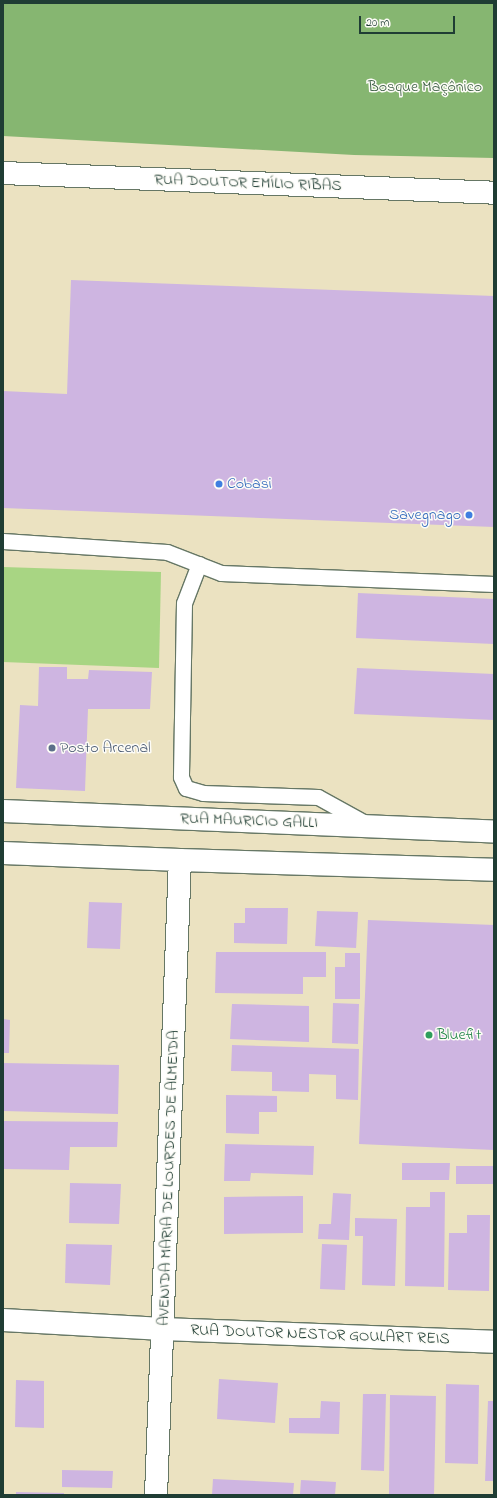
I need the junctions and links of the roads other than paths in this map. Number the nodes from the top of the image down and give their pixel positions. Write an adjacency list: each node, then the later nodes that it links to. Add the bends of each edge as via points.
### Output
1 (3, 173): 2 (street, RUA DOUTOR EMÍLIO RIBAS)
2 (494, 193)
3 (3, 541): 4 (lane, via 167,552)
4 (200, 564): 5 (lane, via 221,573); 7 (lane, via 184,603 181,777 186,788 203,793 318,797)
5 (494, 584)
6 (3, 811): 7 (street, RUA MAURICIO GALLI)
7 (370, 826): 8 (street, RUA MAURICIO GALLI)
8 (494, 832)
9 (3, 853): 10 (street)
10 (180, 860): 11 (street); 13 (street, AVENIDA MARIA DE LOURDES DE ALMEIDA)
11 (494, 870)
12 (3, 1320): 13 (street, RUA DOUTOR NESTOR GOULART REIS)
13 (163, 1329): 14 (street, RUA DOUTOR NESTOR GOULART REIS); 15 (street, AVENIDA MARIA DE LOURDES DE ALMEIDA)
14 (494, 1342)
15 (156, 1495)

